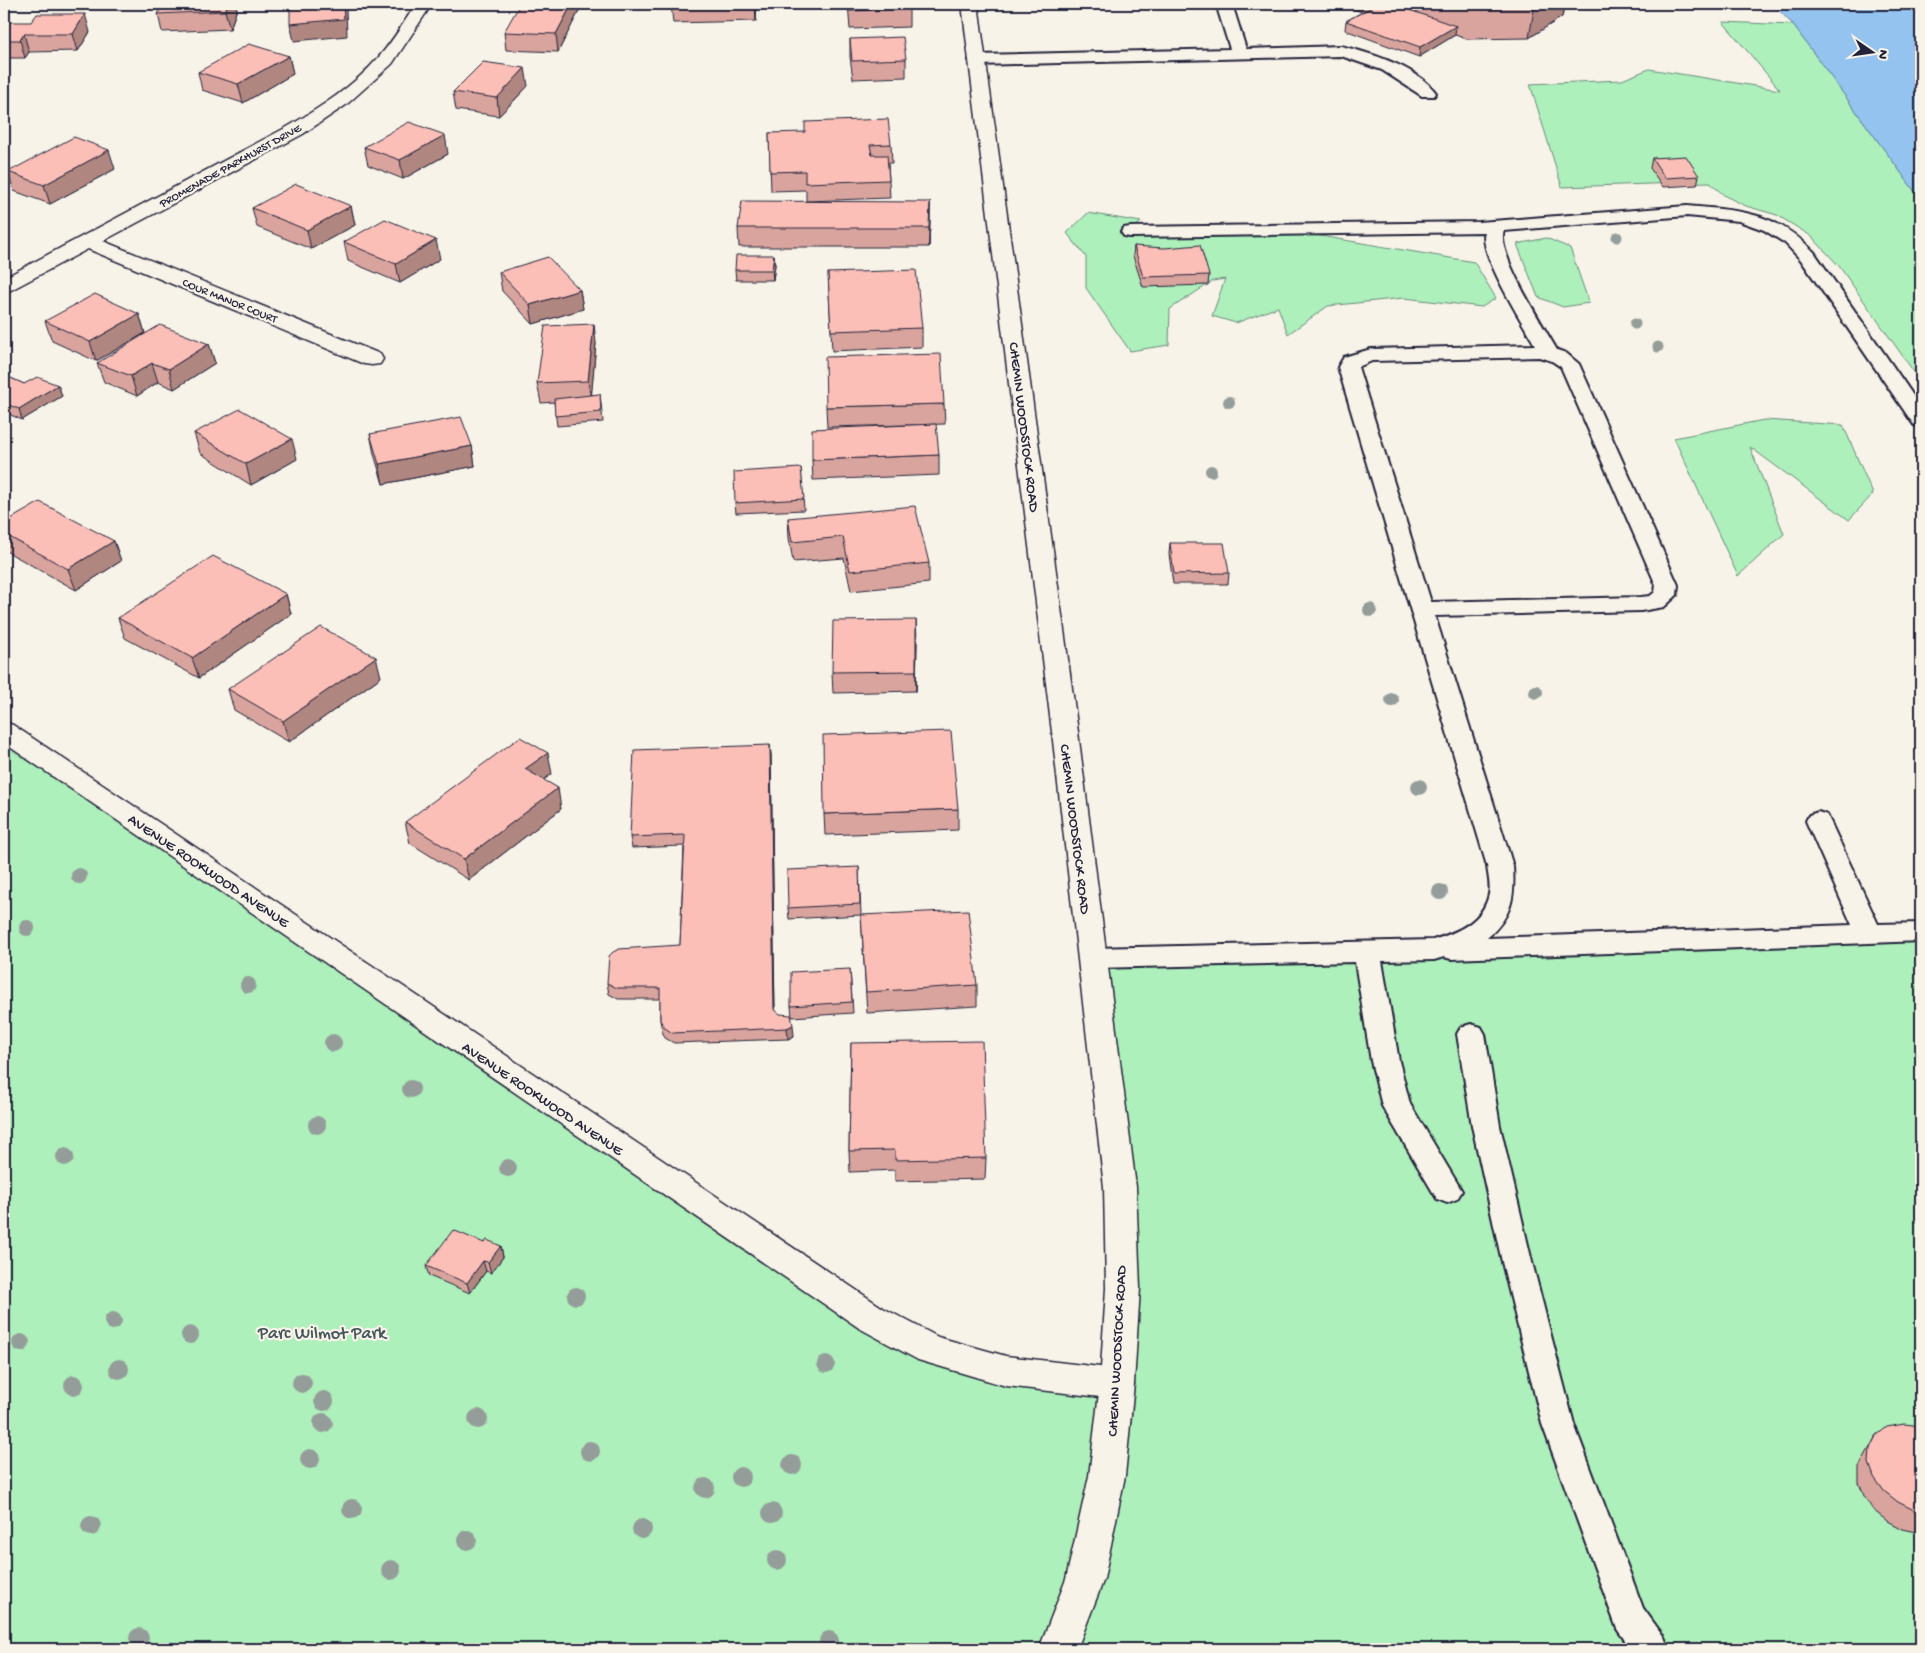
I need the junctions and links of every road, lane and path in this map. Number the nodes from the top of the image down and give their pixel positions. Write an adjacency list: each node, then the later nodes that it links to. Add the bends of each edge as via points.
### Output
1 (424, 4): 9 (street, PROMENADE PARKHURST DRIVE, via 380,66 327,110 296,130)
2 (970, 4): 5 (street, CHEMIN WOODSTOCK ROAD)
3 (1224, 4): 4 (lane)
4 (1239, 52): 5 (lane); 6 (lane, via 1319,50 1364,56 1409,77)
5 (977, 60): 21 (street, CHEMIN WOODSTOCK ROAD)
6 (1428, 93)
7 (1497, 225): 8 (lane); 11 (lane, via 1492,237 1496,256); 13 (lane, via 1687,210 1741,216 1770,226 1792,239 1808,256)
8 (1130, 232)
9 (88, 242): 10 (street, PROMENADE PARKHURST DRIVE); 12 (street, COUR MANOR COURT)
10 (4, 286)
11 (1549, 353): 14 (lane, via 1371,355 1350,361 1348,367); 14 (lane, via 1569,364 1667,585 1666,595 1656,602 1640,604)
12 (372, 358)
13 (1921, 421)
14 (1422, 609): 19 (lane, via 1500,866 1502,893 1492,919 1468,939)
15 (4, 731): 24 (street, AVENUE ROOKWOOD AVENUE, via 871,1318 930,1350 1006,1371)
16 (1818, 821): 18 (lane)
17 (1921, 932): 18 (lane)
18 (1869, 934): 19 (lane)
19 (1434, 950): 20 (lane)
20 (1367, 952): 21 (lane); 23 (lane, via 1396,1106)
21 (1092, 958): 24 (street, CHEMIN WOODSTOCK ROAD, via 1120,1187 1123,1288)
22 (1471, 1034): 26 (lane, via 1486,1126 1516,1262 1558,1424 1629,1618)
23 (1447, 1191)
24 (1117, 1384): 25 (street, CHEMIN WOODSTOCK ROAD, via 1107,1476 1085,1579)
25 (1058, 1649)
26 (1652, 1649)

